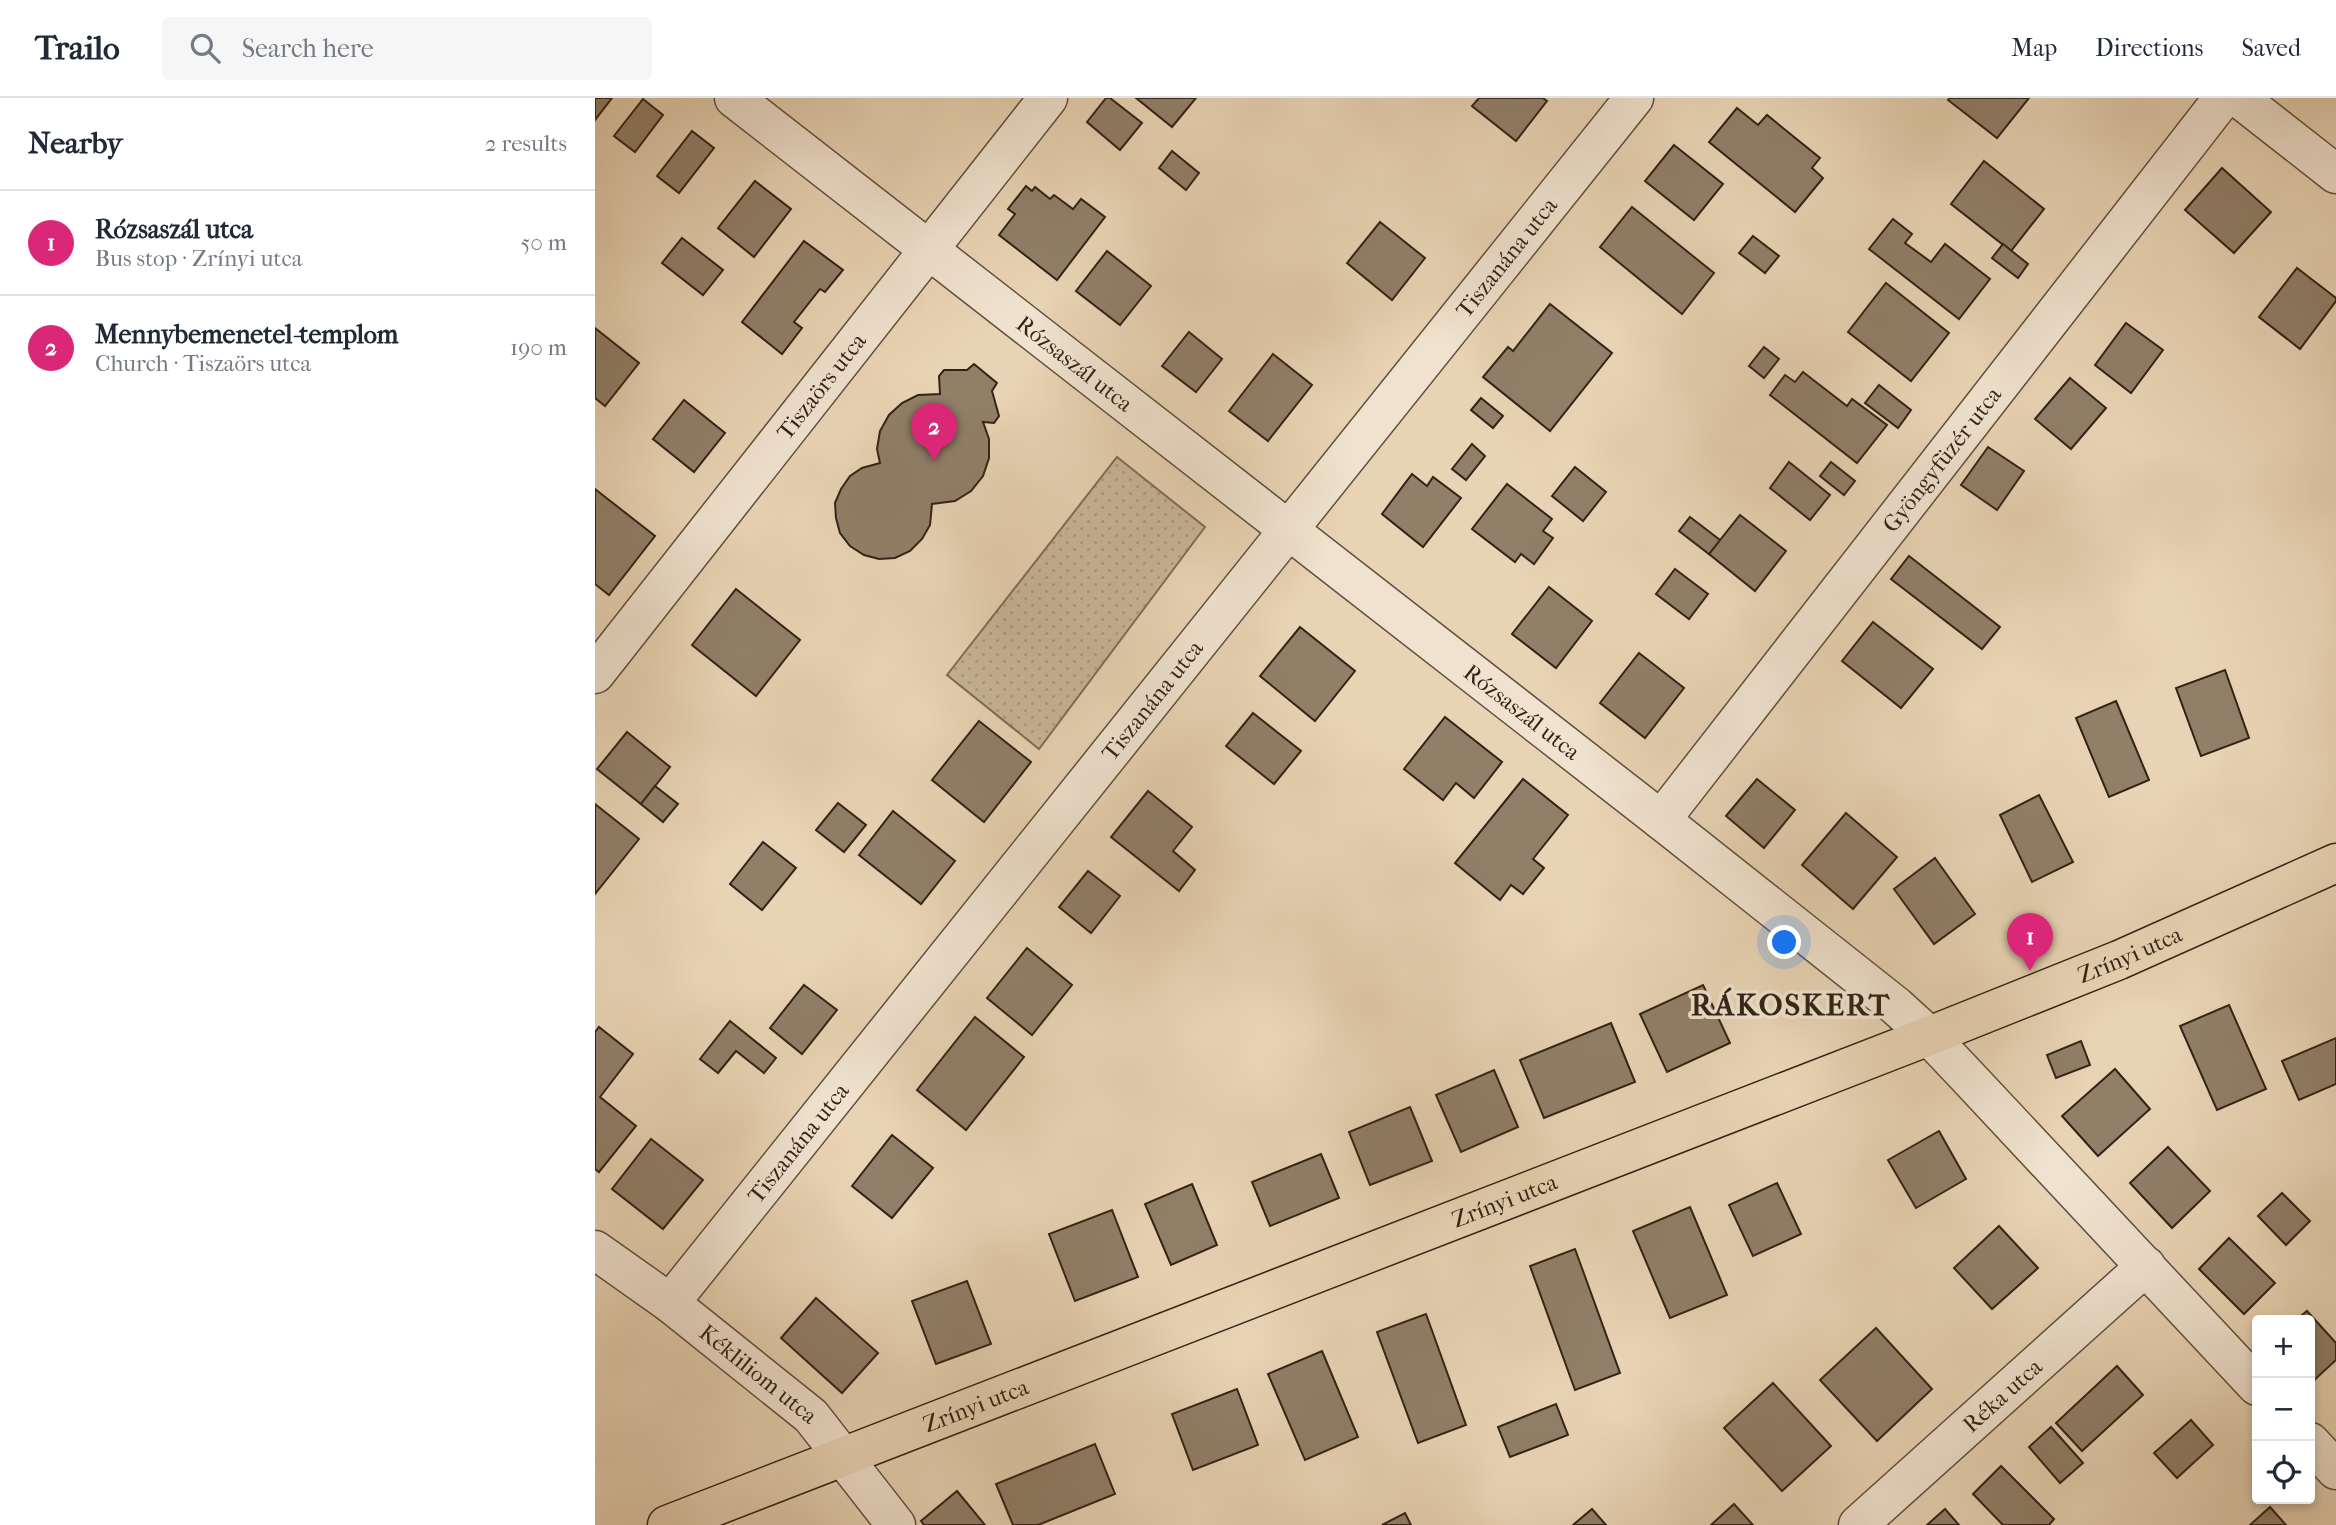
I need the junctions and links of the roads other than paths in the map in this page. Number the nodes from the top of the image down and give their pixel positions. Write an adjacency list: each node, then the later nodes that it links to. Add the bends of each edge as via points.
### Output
1 (734, 98): 7 (street, Rózsaszál utca)
2 (1048, 98): 7 (street, Tiszaörs utca)
3 (1634, 98): 8 (street, Tiszanána utca)
4 (2223, 98): 10 (street, Gyöngyfüzér utca)
5 (2239, 98): 6 (street)
6 (2336, 174)
7 (929, 251): 8 (street, Rózsaszál utca); 9 (street, Tiszaörs utca)
8 (1287, 530): 10 (street, Rózsaszál utca); 15 (street, Tiszanána utca)
9 (595, 674)
10 (1661, 820): 12 (street, Rózsaszál utca)
11 (2336, 863): 12 (main road, Zrínyi utca, via 2119,960)
12 (1929, 1036): 14 (street, Rózsaszál utca); 18 (main road, Zrínyi utca)
13 (595, 1250): 15 (street, Kékliliom utca)
14 (2146, 1266): 16 (street, Rózsaszál utca); 22 (street, Réka utca)
15 (670, 1303): 18 (street, Kékliliom utca, via 811,1416)
16 (2252, 1381)
17 (2315, 1447): 19 (street)
18 (843, 1457): 20 (main road, Zrínyi utca); 21 (street, Kékliliom utca)
19 (2336, 1470)
20 (667, 1525)
21 (896, 1525)
22 (1858, 1525)

